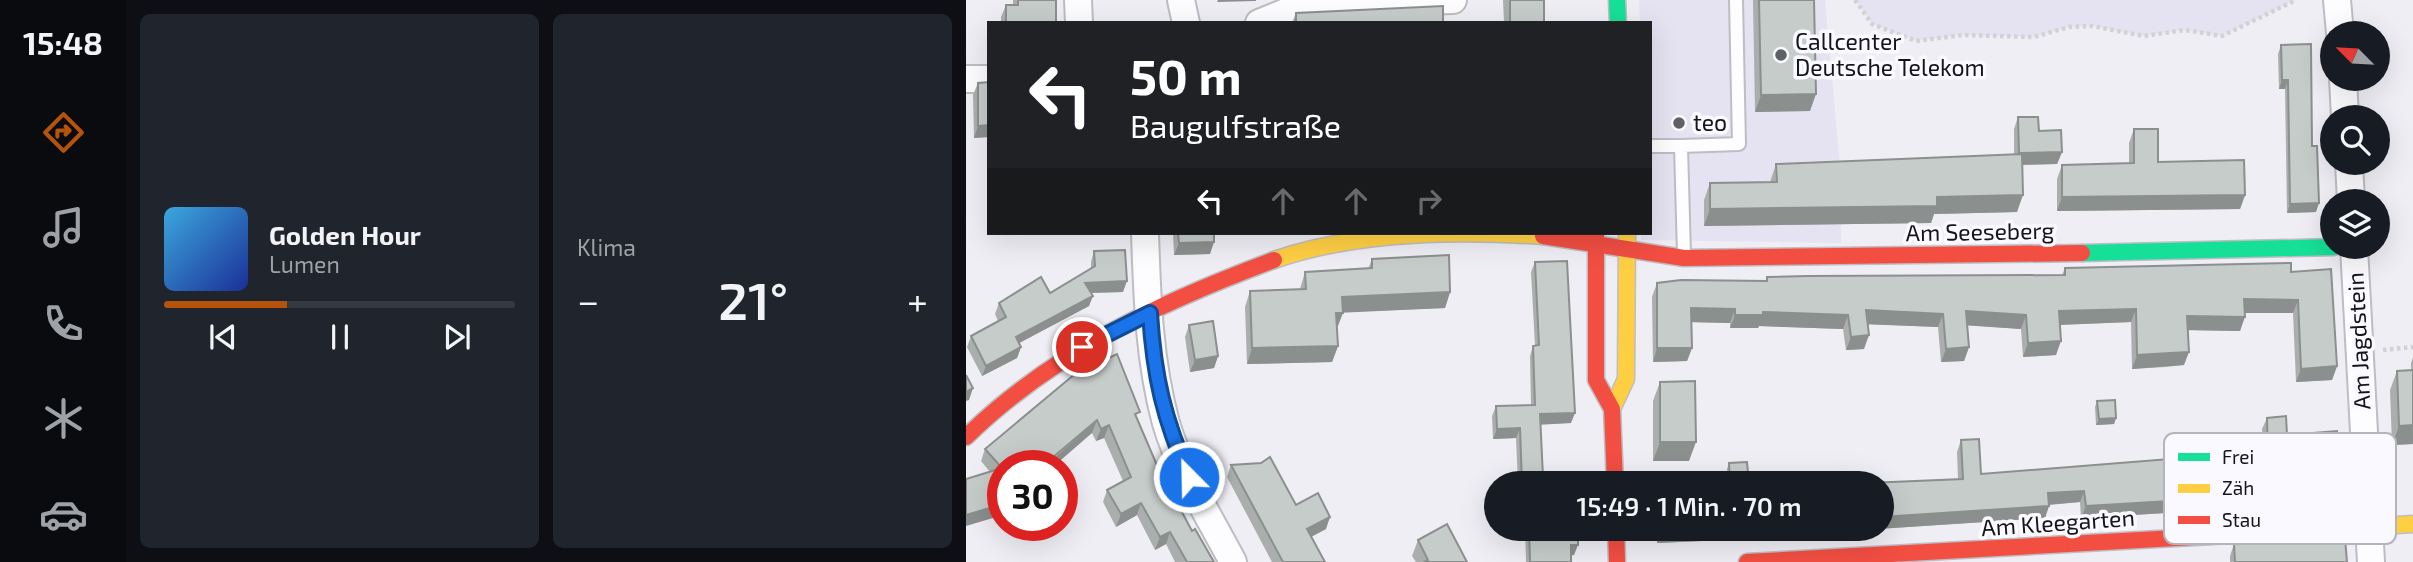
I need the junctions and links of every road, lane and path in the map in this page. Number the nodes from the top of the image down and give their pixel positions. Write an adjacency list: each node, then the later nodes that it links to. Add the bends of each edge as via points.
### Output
1 (1077, 0): 9 (street)
2 (1181, 0): 10 (street)
3 (1453, 0): 11 (street, via 1303,5)
4 (1617, 0): 12 (street)
5 (1736, 0): 17 (lane, via 1739,144)
6 (1855, 0): 7 (path, via 1872,24 1916,41 1963,35 2035,37 2068,27 2092,26 2144,36 2185,30 2222,36)
7 (2296, 0)
8 (2337, 0): 13 (street)
9 (1079, 21)
10 (1186, 21)
11 (1264, 21)
12 (1618, 21)
13 (2339, 21)
14 (966, 79): 15 (street)
15 (987, 79)
16 (1652, 146): 17 (lane)
17 (1681, 146): 23 (lane)
18 (1145, 235): 25 (street)
19 (1628, 235): 22 (street)
20 (1595, 238): 22 (street, Am Seeseberg); 25 (street, Am Seeseberg, via 1527,235 1314,248); 28 (street, via 1597,380)
21 (2320, 247): 23 (street, Am Seeseberg)
22 (1627, 251): 23 (street, Am Seeseberg); 28 (street, via 1626,379)
23 (1684, 258)
24 (2355, 259): 29 (street, Am Jagdstein)
25 (1150, 313): 30 (street, Am Seeseberg, via 1044,370); 35 (street, via 1153,367 1167,426)
26 (2413, 347): 27 (path)
27 (2388, 350)
28 (1612, 409): 31 (street)
29 (2364, 433)
30 (966, 437)
31 (1615, 471)
32 (2164, 539): 37 (street, Am Kleegarten)
33 (1616, 541): 36 (street)
34 (2370, 544): 38 (street, Am Jagdstein)
35 (1233, 562)
36 (1617, 562)
37 (1747, 562)
38 (2371, 562)

